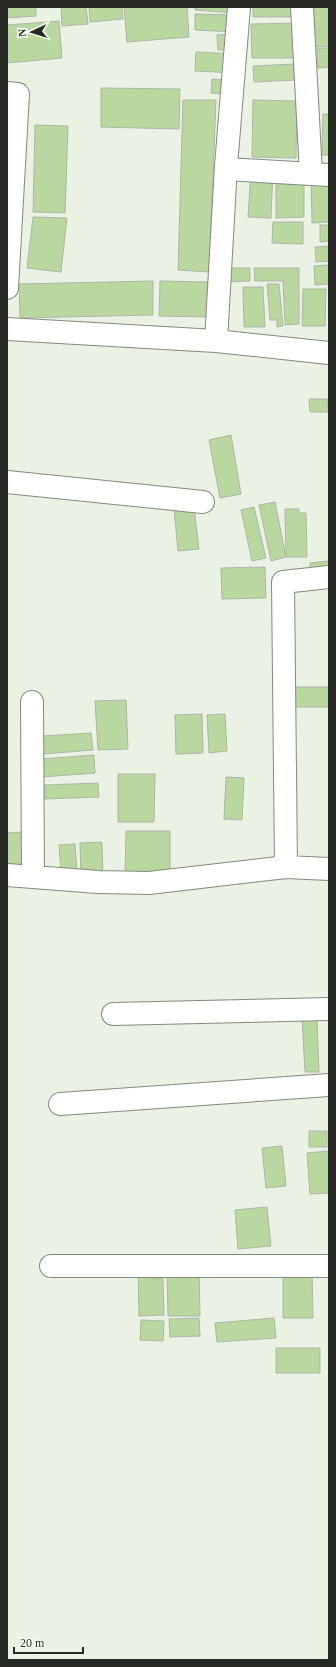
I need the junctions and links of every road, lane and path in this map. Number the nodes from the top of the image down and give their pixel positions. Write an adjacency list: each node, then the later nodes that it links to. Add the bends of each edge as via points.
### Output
1 (239, 7): 4 (street)
2 (302, 7): 5 (street)
3 (7, 93): 6 (street, via 18,94)
4 (226, 169): 5 (street); 8 (street)
5 (320, 175)
6 (7, 288)
7 (7, 329): 8 (street)
8 (216, 342): 9 (street)
9 (329, 353)
10 (7, 482): 11 (street)
11 (203, 502)
12 (329, 577): 14 (street, via 283,582)
13 (32, 702): 17 (street)
14 (286, 867): 15 (street); 17 (street, via 148,883)
15 (329, 869)
16 (7, 875): 17 (street)
17 (33, 877)
18 (329, 1009): 19 (street)
19 (113, 1014)
20 (329, 1085): 21 (street)
21 (60, 1104)
22 (51, 1266): 23 (street)
23 (329, 1266)

